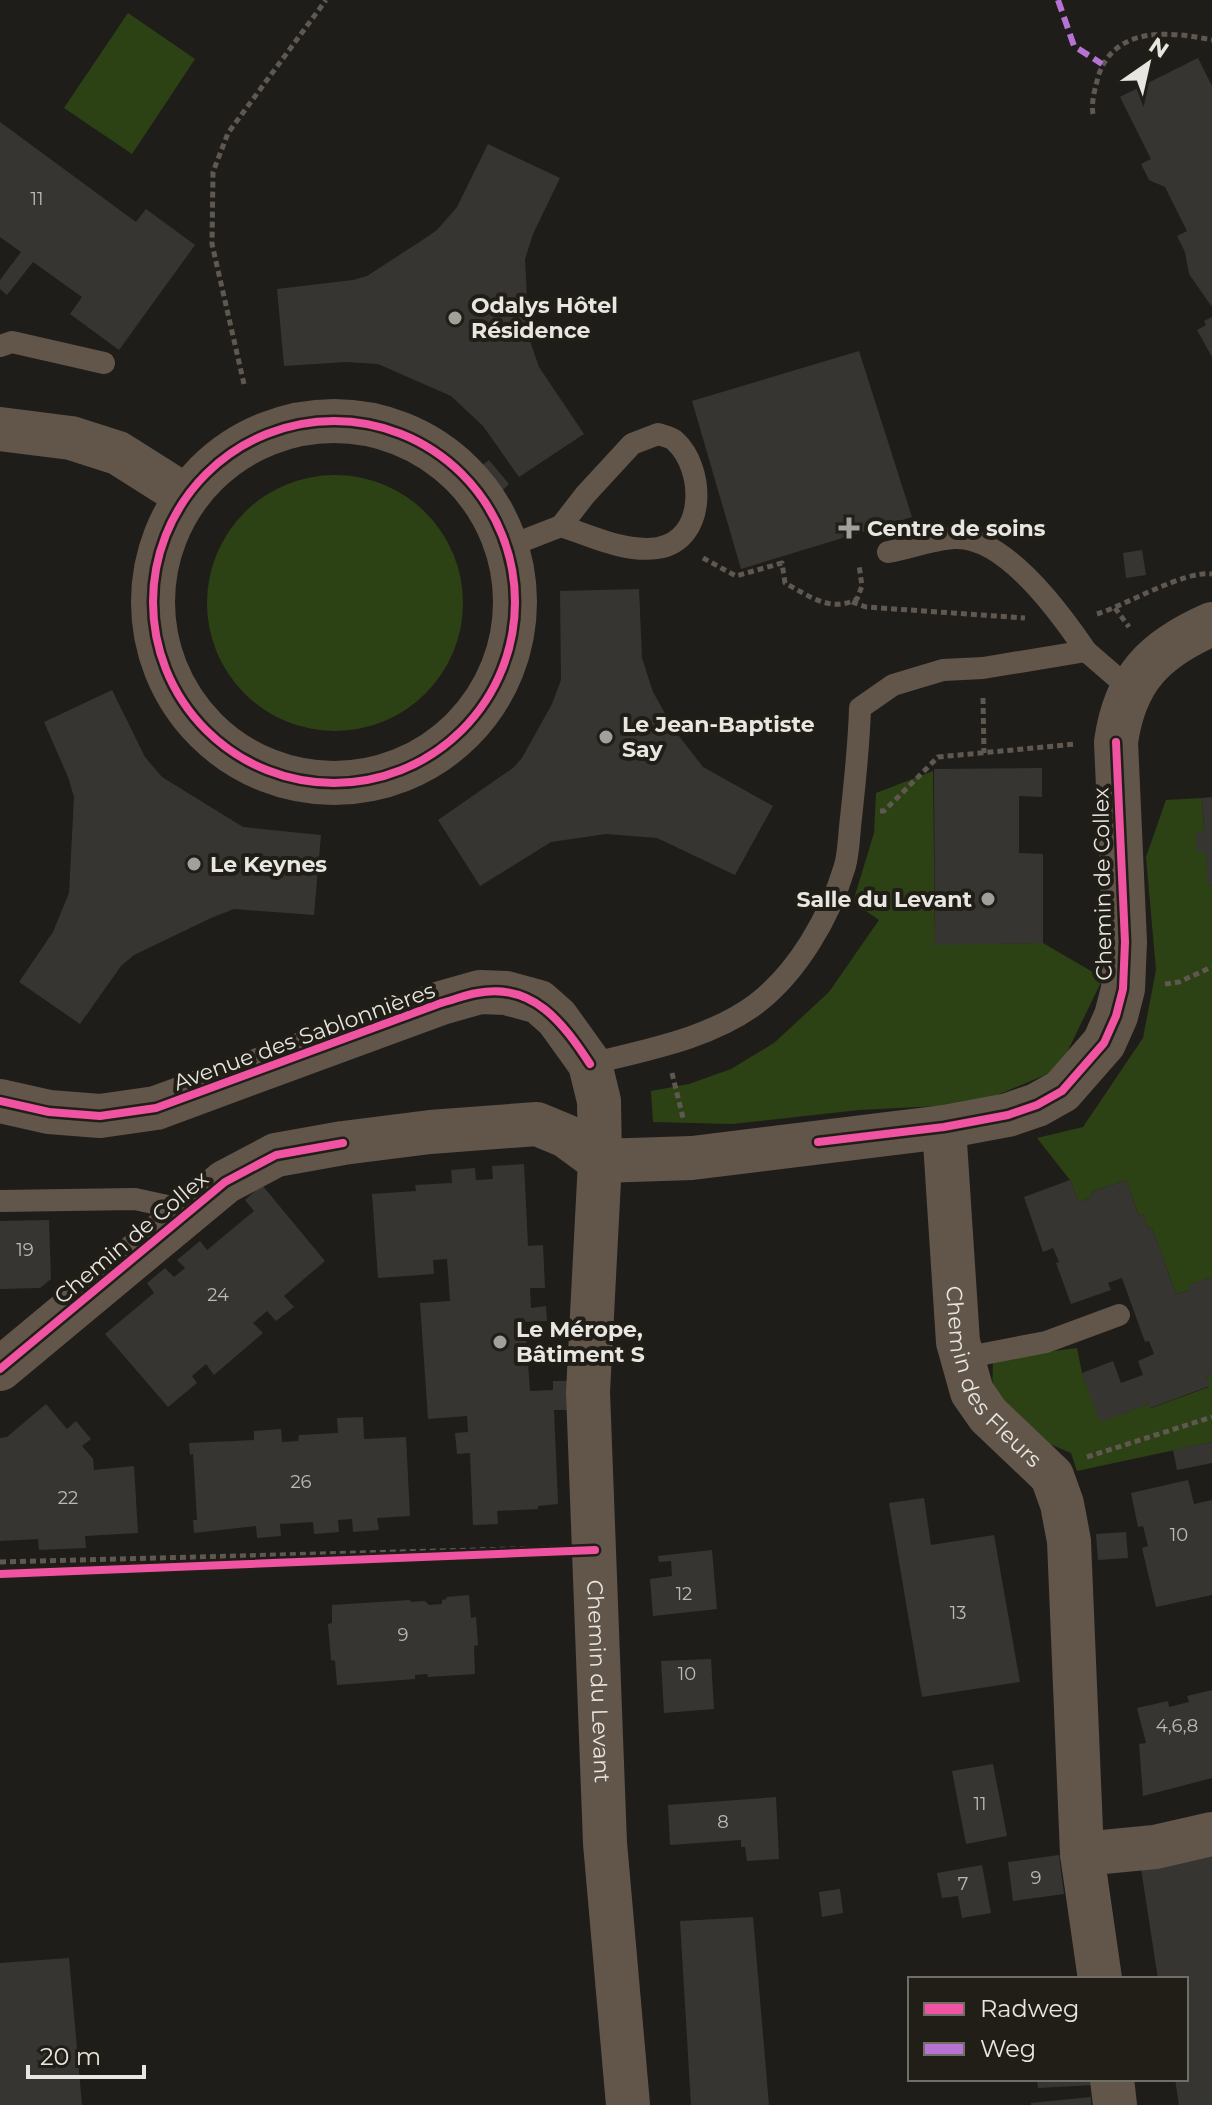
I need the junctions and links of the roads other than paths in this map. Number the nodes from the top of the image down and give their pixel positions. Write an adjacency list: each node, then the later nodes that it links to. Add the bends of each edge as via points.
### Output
1 (0, 346): 2 (lane, via 12,342)
2 (104, 363)
3 (0, 429): 4 (street, via 71,438 118,453)
4 (186, 496): 6 (street, via 205,473 254,438 307,423 353,421 387,428 449,461 474,486); 6 (street, via 158,553 152,584 157,647 172,686 195,720 225,748 261,769 300,781 342,784 408,768 455,738 483,707 503,670 514,629 515,588)
5 (561, 526): 5 (lane, via 626,547 658,548 674,542 697,512 695,479 685,455 674,439 658,434 632,444); 6 (lane)
6 (507, 547)
7 (888, 552): 9 (lane, via 956,538 986,545 1015,563)
8 (1212, 624): 10 (street, Chemin de Collex, via 1174,642)
9 (1086, 651): 10 (lane); 11 (lane, via 943,670 893,685 860,708 845,865 823,920 802,954 756,1004 714,1027)
10 (1130, 689): 13 (street, Chemin de Collex, via 1116,742 1125,942 1116,1016 1104,1043 1062,1091 1008,1115)
11 (590, 1064): 12 (street, Avenue des Sablonnières, via 539,1002 480,992 156,1108 100,1116); 14 (street, Avenue des Sablonnières, via 599,1101)
12 (0, 1101)
13 (944, 1127): 14 (street, Chemin de Collex, via 692,1158); 18 (street, Chemin des Fleurs)
14 (600, 1161): 16 (street, Chemin de Collex, via 566,1136 537,1124 430,1132 276,1155 225,1182); 24 (street, Chemin du Levant, via 588,1392 605,1843)
15 (0, 1201): 16 (lane, via 135,1199)
16 (190, 1211): 19 (street, Chemin de Collex)
17 (1119, 1315): 18 (lane, via 1046,1342)
18 (963, 1358): 21 (street, Chemin des Fleurs, via 972,1392 988,1415 1052,1476 1062,1504 1069,1541)
19 (0, 1369)
20 (1212, 1834): 21 (street, via 1155,1847)
21 (1082, 1854): 22 (street, Chemin des Fleurs)
22 (1100, 1977)
23 (1112, 2081): 25 (street)
24 (628, 2105)
25 (1115, 2105)

